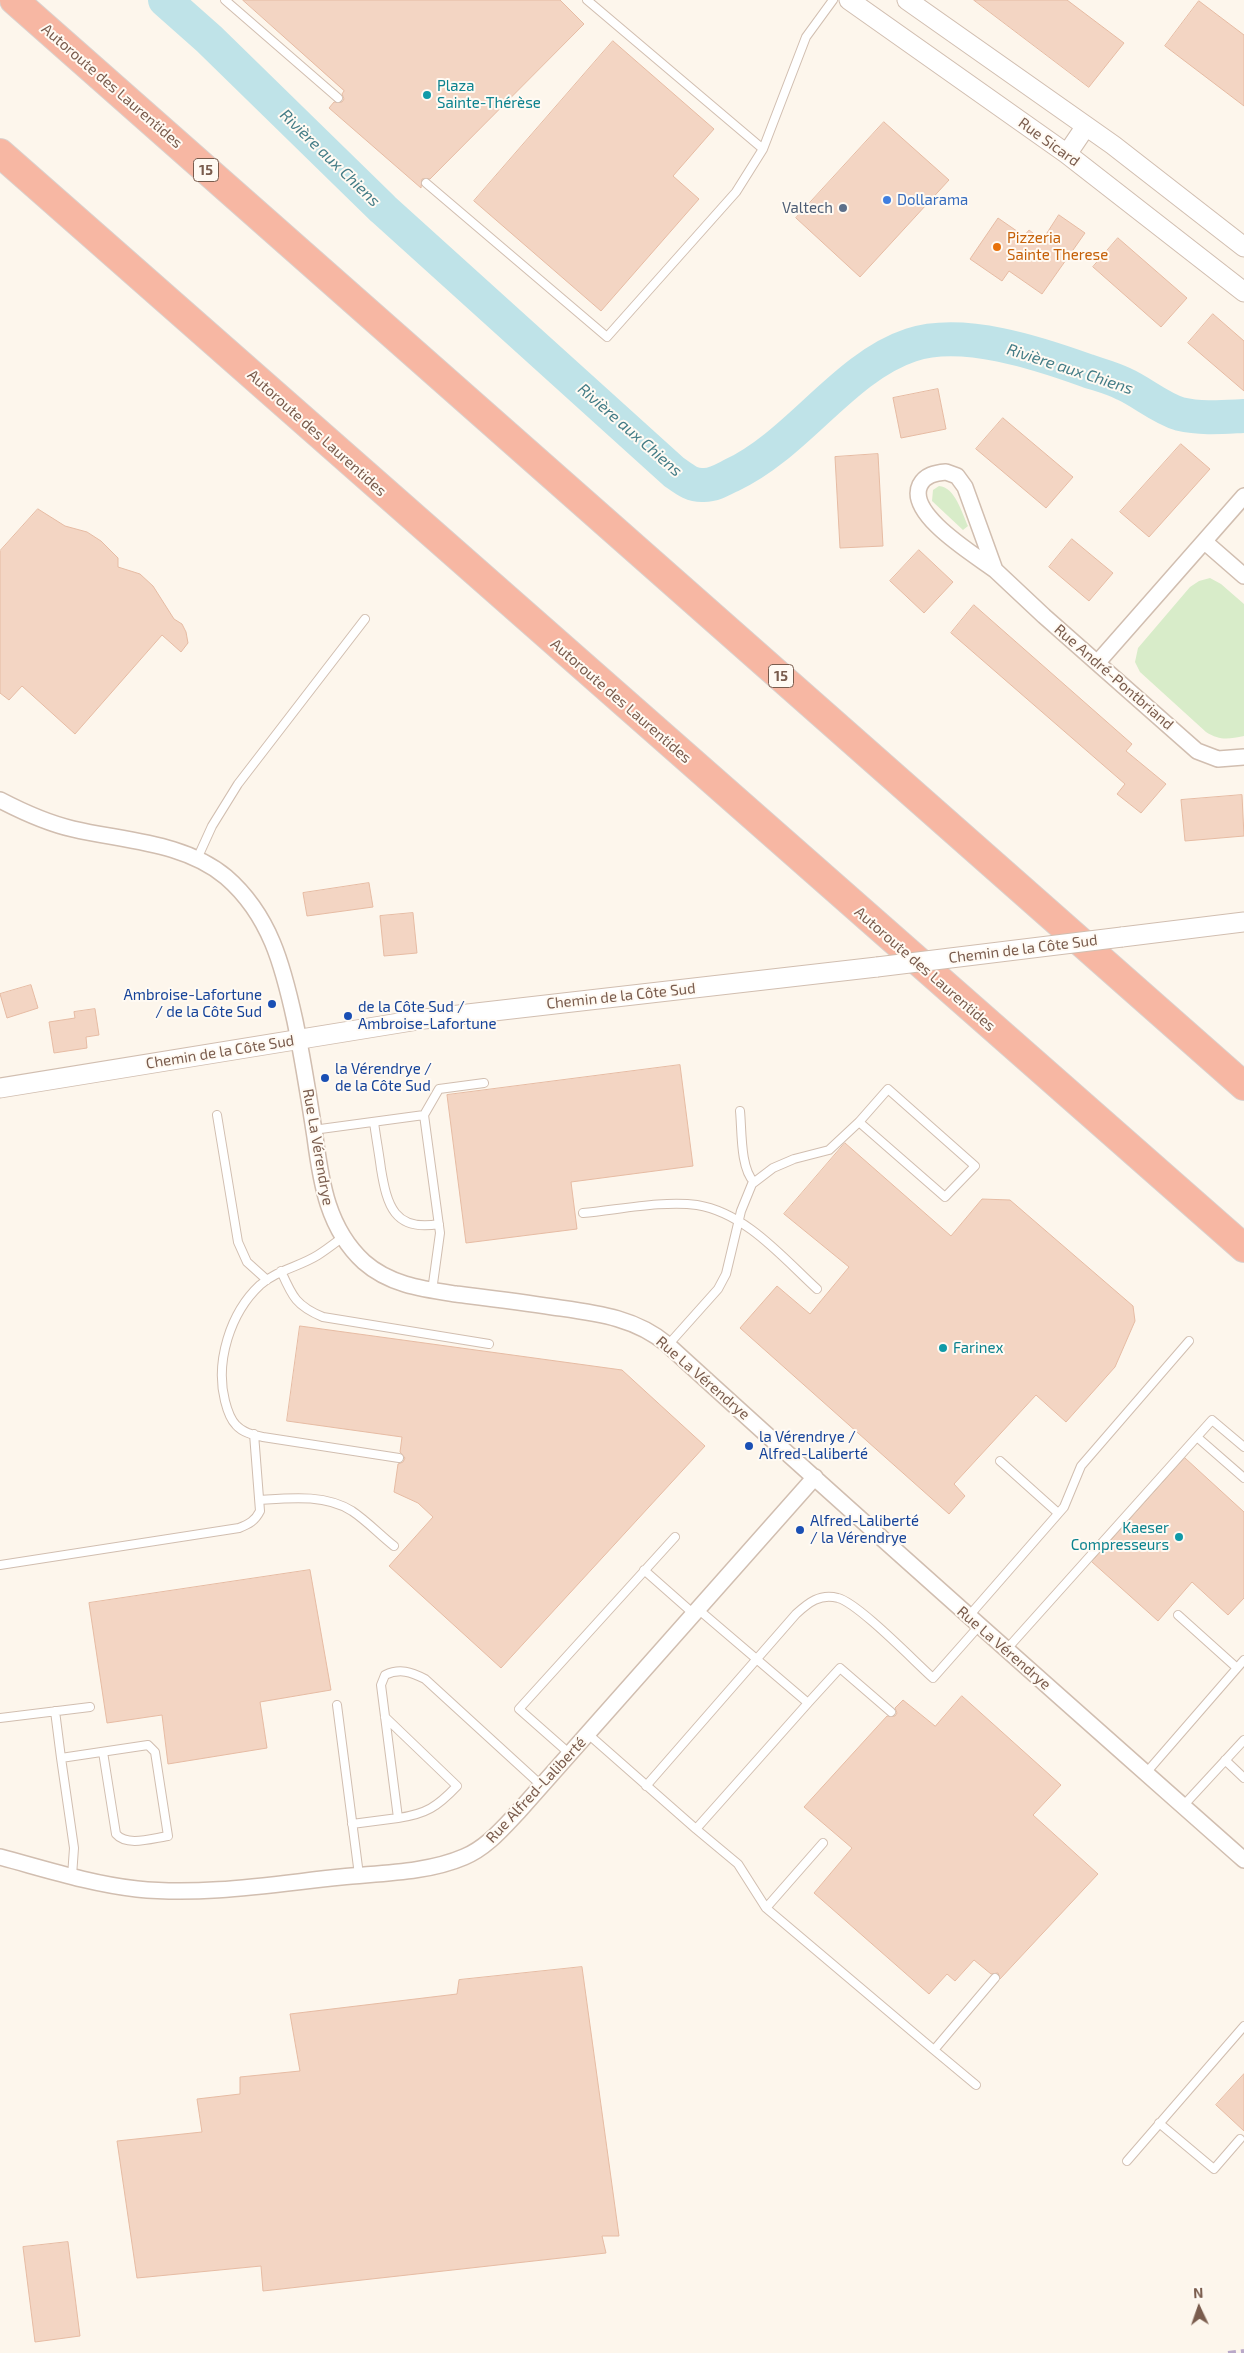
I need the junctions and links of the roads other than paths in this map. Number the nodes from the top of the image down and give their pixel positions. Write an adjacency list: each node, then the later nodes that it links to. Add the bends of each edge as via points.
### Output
1 (14, 0): 8 (highway, Autoroute des Laurentides / 15)
2 (34, 0): 8 (highway)
3 (226, 0): 9 (lane)
4 (586, 0): 11 (lane)
5 (832, 0): 11 (lane, via 806,37)
6 (849, 0): 13 (street, Rue Sicard)
7 (907, 0): 10 (street)
8 (96, 72): 29 (highway, Autoroute des Laurentides / 15)
9 (338, 98)
10 (1086, 126): 13 (street); 15 (street)
11 (763, 149): 14 (lane, via 736,192 607,337)
12 (0, 153): 42 (highway, Autoroute des Laurentides)
13 (1067, 154): 16 (street, Rue Sicard)
14 (426, 183)
15 (1244, 247)
16 (1244, 292)
17 (1244, 496): 18 (street)
18 (1205, 542): 20 (street); 22 (street)
19 (995, 570): 19 (street, Rue André-Pontbriand, via 980,522 962,481 946,472 925,478 918,488 918,499 927,516); 22 (street, Rue André-Pontbriand)
20 (1244, 576)
21 (365, 619): 25 (lane, via 238,784 212,826)
22 (1098, 662): 23 (street, Rue André-Pontbriand, via 1202,754 1222,760)
23 (1244, 757)
24 (0, 800): 25 (street, Rue La Vérendrye, via 57,825 161,847)
25 (197, 859): 27 (street, Rue La Vérendrye, via 224,876 243,894 267,928 281,962)
26 (1244, 922): 27 (street, Chemin de la Côte Sud, bridge, via 474,1013)
27 (298, 1039): 30 (street, Chemin de la Côte Sud); 36 (street, Rue La Vérendrye)
28 (484, 1083): 33 (lane, via 439,1089)
29 (1244, 1086)
30 (0, 1088)
31 (740, 1111): 37 (lane, via 745,1164)
32 (217, 1115): 44 (lane, via 238,1242 247,1262)
33 (424, 1115): 34 (lane); 40 (lane)
34 (374, 1122): 36 (lane); 40 (lane, via 388,1204 404,1220 424,1225)
35 (859, 1122): 35 (lane, via 945,1197 975,1166 888,1089); 37 (lane, via 829,1150 772,1168)
36 (314, 1130): 41 (street, Rue La Vérendrye, via 328,1206)
37 (754, 1182): 39 (lane, via 746,1195)
38 (583, 1213): 39 (lane, via 678,1204 708,1208)
39 (738, 1222): 45 (lane, via 758,1234); 49 (lane, via 731,1259 718,1290)
40 (439, 1224): 46 (lane)
41 (343, 1238): 43 (lane, via 317,1256); 46 (street, Rue La Vérendrye, via 362,1261 377,1272)
42 (1244, 1248)
43 (281, 1271): 44 (lane); 48 (lane, via 300,1305 323,1316)
44 (267, 1280): 50 (lane, via 249,1297 238,1314 221,1374 228,1412 235,1425)
45 (817, 1289)
46 (432, 1291): 49 (street, Rue La Vérendrye, via 612,1317 649,1331)
47 (1189, 1342): 58 (lane, via 1081,1466 1064,1507)
48 (489, 1344)
49 (668, 1345): 55 (street, Rue La Vérendrye)
50 (254, 1434): 53 (lane, via 285,1442); 57 (lane)
51 (1197, 1437): 52 (lane, via 1212,1420); 56 (lane); 66 (lane)
52 (1244, 1447)
53 (399, 1458)
54 (1000, 1461): 58 (lane)
55 (815, 1477): 63 (street, Rue Alfred-Laliberté); 65 (street, Rue La Vérendrye)
56 (1244, 1478)
57 (260, 1500): 60 (lane, via 306,1498 332,1502 353,1511); 61 (lane, via 256,1519 239,1528)
58 (1058, 1513): 65 (lane)
59 (675, 1536): 62 (lane)
60 (394, 1546)
61 (0, 1566)
62 (644, 1570): 63 (lane); 80 (lane, via 519,1709)
63 (697, 1613): 67 (lane); 77 (street, Rue Alfred-Laliberté)
64 (1178, 1614): 69 (lane)
65 (974, 1621): 66 (street, Rue La Vérendrye); 67 (lane, via 933,1678 853,1606 837,1597 825,1597 807,1604)
66 (1006, 1650): 83 (street, Rue La Vérendrye)
67 (757, 1659): 70 (lane); 86 (lane)
68 (1244, 1660): 69 (lane)
69 (1237, 1668): 83 (lane)
70 (808, 1703): 74 (lane, via 840,1668); 90 (lane)
71 (337, 1705): 89 (lane)
72 (90, 1707): 73 (lane)
73 (54, 1711): 76 (lane); 81 (lane)
74 (891, 1712)
75 (385, 1717): 85 (lane, via 382,1679 393,1671 412,1672 425,1679); 88 (lane); 88 (lane, via 457,1786 426,1812)
76 (0, 1718)
77 (588, 1734): 80 (street, Rue Alfred-Laliberté); 86 (lane)
78 (1244, 1740): 82 (lane)
79 (103, 1752): 79 (lane, via 148,1745 155,1752 168,1836 128,1841 116,1834); 81 (lane)
80 (570, 1754): 85 (street, Rue Alfred-Laliberté)
81 (61, 1758): 95 (lane, via 74,1848)
82 (1225, 1760): 84 (lane); 87 (lane)
83 (1146, 1773): 87 (street, Rue La Vérendrye)
84 (1244, 1778)
85 (542, 1786): 94 (street, Rue Alfred-Laliberté, via 496,1835 469,1855 428,1867)
86 (646, 1786): 90 (lane)
87 (1183, 1806): 93 (street, Rue La Vérendrye)
88 (398, 1818): 89 (lane)
89 (352, 1824): 94 (lane)
90 (696, 1829): 96 (lane, via 738,1864)
91 (823, 1843): 96 (lane)
92 (0, 1857): 95 (street, Rue Alfred-Laliberté)
93 (1244, 1860)
94 (359, 1875): 95 (street, Rue Alfred-Laliberté, via 181,1891 122,1888)
95 (72, 1876)
96 (766, 1908): 99 (lane)
97 (995, 1978): 99 (lane)
98 (1244, 2026): 101 (lane)
99 (934, 2050): 100 (lane)
100 (976, 2085)
101 (1159, 2123): 102 (lane, via 1214,2169); 103 (lane)
102 (1240, 2139)
103 (1127, 2161)

